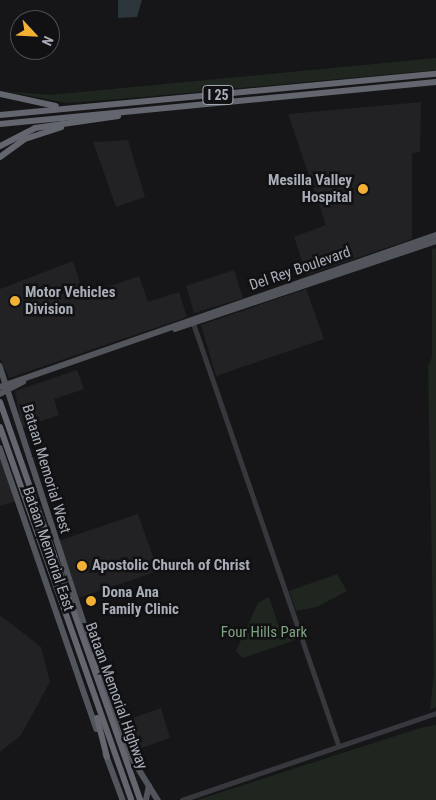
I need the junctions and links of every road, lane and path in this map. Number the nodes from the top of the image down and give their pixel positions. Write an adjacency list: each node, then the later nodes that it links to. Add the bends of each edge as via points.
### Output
1 (436, 74): 4 (highway, I 25)
2 (436, 82): 5 (highway, I 25)
3 (0, 94): 4 (highway, via 50,106)
4 (102, 106): 6 (highway, I 25)
5 (162, 108): 7 (highway); 8 (highway, I 25)
6 (0, 115)
7 (87, 121): 9 (highway, via 35,128); 10 (highway, via 25,139)
8 (0, 124)
9 (0, 146)
10 (0, 157)
11 (436, 235): 13 (main road, Del Rey Boulevard)
12 (436, 241): 15 (main road, Del Rey Boulevard)
13 (332, 271): 14 (main road, Del Rey Boulevard); 15 (main road)
14 (314, 277): 15 (main road); 16 (main road); 17 (main road, Del Rey Boulevard)
15 (322, 280): 16 (main road, Del Rey Boulevard)
16 (292, 291): 17 (main road, Del Rey Boulevard)
17 (277, 293): 18 (main road, Del Rey Boulevard)
18 (193, 322): 21 (main road, Del Rey Boulevard); 31 (street)
19 (0, 370): 21 (main road, Bataan Memorial West)
20 (0, 387): 21 (main road, Del Rey Boulevard)
21 (8, 387): 22 (main road, Del Rey Boulevard); 24 (main road, Bataan Memorial West)
22 (0, 394)
23 (0, 402): 24 (main road); 27 (highway, Bataan Memorial Highway)
24 (13, 406): 28 (main road, Bataan Memorial West, via 29,466)
25 (0, 427): 29 (highway, Bataan Memorial Highway)
26 (0, 448): 32 (main road, Bataan Memorial East)
27 (80, 636): 28 (highway); 36 (highway, Bataan Memorial Highway)
28 (102, 677): 33 (main road, Bataan Memorial West, via 130,755)
29 (93, 697): 32 (highway); 34 (highway, Bataan Memorial Highway)
30 (436, 713): 31 (street)
31 (339, 746): 39 (street)
32 (107, 757): 35 (main road, Bataan Memorial East)
33 (146, 780): 37 (main road, via 150,792); 38 (main road, Bataan Memorial West)
34 (130, 797)
35 (123, 798)
36 (140, 800)
37 (146, 800)
38 (158, 800)
39 (182, 800)

